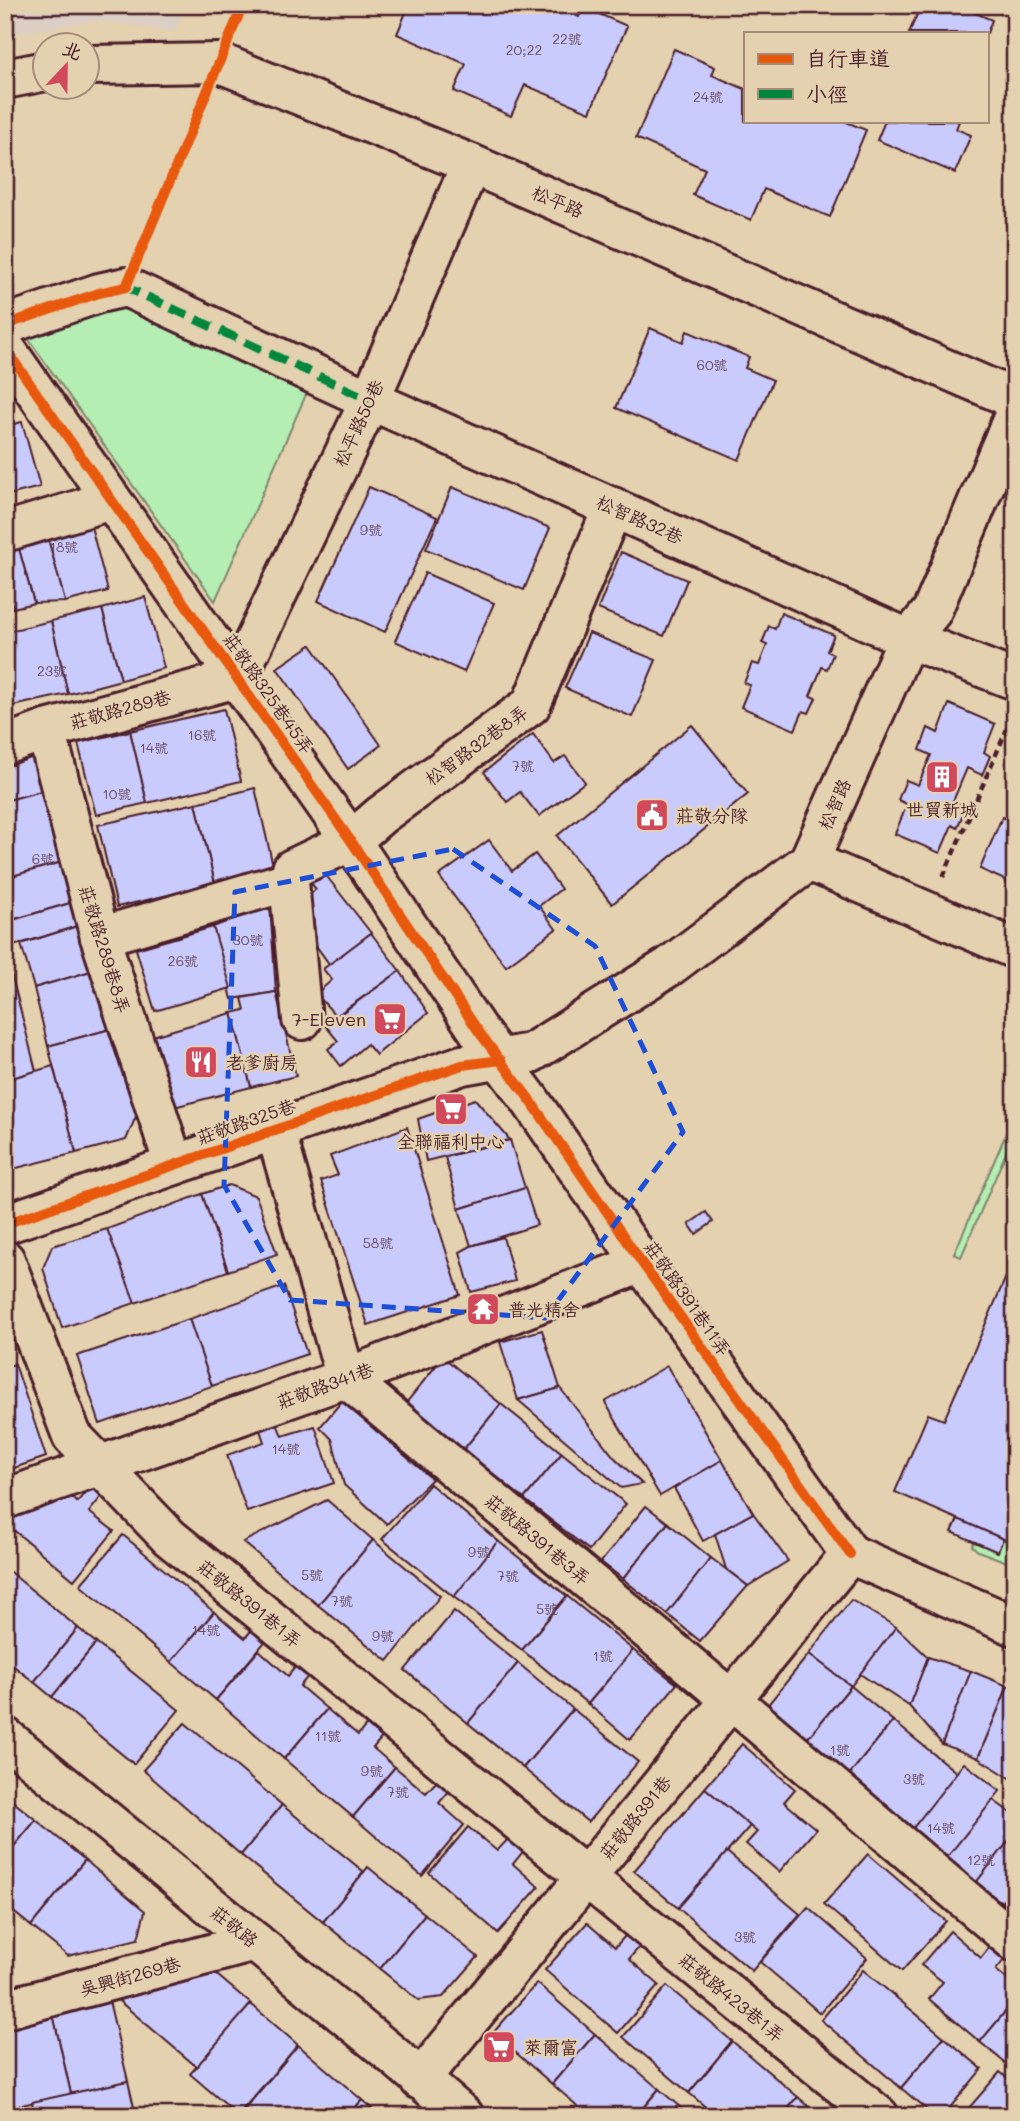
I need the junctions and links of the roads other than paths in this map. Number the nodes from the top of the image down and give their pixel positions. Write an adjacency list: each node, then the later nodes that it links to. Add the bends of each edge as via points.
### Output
1 (102, 65): 4 (street, 松平路, via 220,63)
2 (32, 74): 3 (street)
3 (5, 79)
4 (471, 164): 7 (street, 松平路); 8 (street, 松平路50巷)
5 (5, 325): 8 (street, 松智路32巷, via 126,287)
6 (5, 348): 10 (street, 莊敬路325巷45弄)
7 (1015, 399)
8 (370, 400): 11 (street, 松智路32巷); 14 (street, 松平路50巷)
9 (1015, 413): 13 (street, 松智路, via 932,611)
10 (111, 500): 12 (street); 14 (street, 莊敬路325巷45弄)
11 (613, 507): 13 (street, 松智路32巷); 18 (street, 松智路32巷8弄, via 531,705)
12 (5, 532)
13 (909, 639): 15 (street, 松智路32巷); 19 (street, 松智路)
14 (237, 678): 16 (street, 莊敬路289巷); 18 (street, 莊敬路325巷45弄)
15 (1015, 680)
16 (46, 730): 17 (street, 莊敬路289巷); 21 (street, 莊敬路289巷8弄)
17 (5, 745)
18 (351, 841): 20 (street, 松智路32巷8弄, via 292,869); 24 (street, 莊敬路325巷45弄)
19 (809, 861): 22 (street); 24 (street, 松智路, via 670,966 531,1053)
20 (289, 881): 21 (street); 23 (street)
21 (100, 937): 26 (street, 莊敬路289巷8弄)
22 (1015, 949)
23 (302, 1020)
24 (500, 1060): 25 (street, 莊敬路325巷, via 462,1065); 29 (street, 莊敬路391巷11弄)
25 (275, 1129): 26 (street, 莊敬路325巷); 30 (street, 莊敬路325巷)
26 (174, 1165): 27 (street, 莊敬路325巷)
27 (5, 1224)
28 (5, 1260): 31 (street, 莊敬路391巷1弄, via 72,1436)
29 (642, 1263): 30 (street, 莊敬路341巷); 33 (street, 莊敬路391巷11弄)
30 (346, 1378): 31 (street, 莊敬路341巷); 35 (street, 莊敬路391巷3弄)
31 (100, 1465): 32 (street, 莊敬路341巷); 37 (street, 莊敬路391巷1弄, via 169,1537)
32 (5, 1499)
33 (850, 1554): 34 (street); 35 (street, 莊敬路391巷)
34 (1015, 1626)
35 (730, 1699): 37 (street, 莊敬路391巷); 38 (street, 莊敬路391巷3弄)
36 (5, 1737): 39 (street, 莊敬路)
37 (585, 1878): 41 (street, 莊敬路391巷); 43 (street, 莊敬路423巷1弄)
38 (1015, 1941)
39 (255, 1942): 40 (street, 吳興街269巷); 41 (street, 莊敬路)
40 (5, 2009)
41 (420, 2080): 42 (street, 莊敬路)
42 (464, 2116)
43 (878, 2116)

